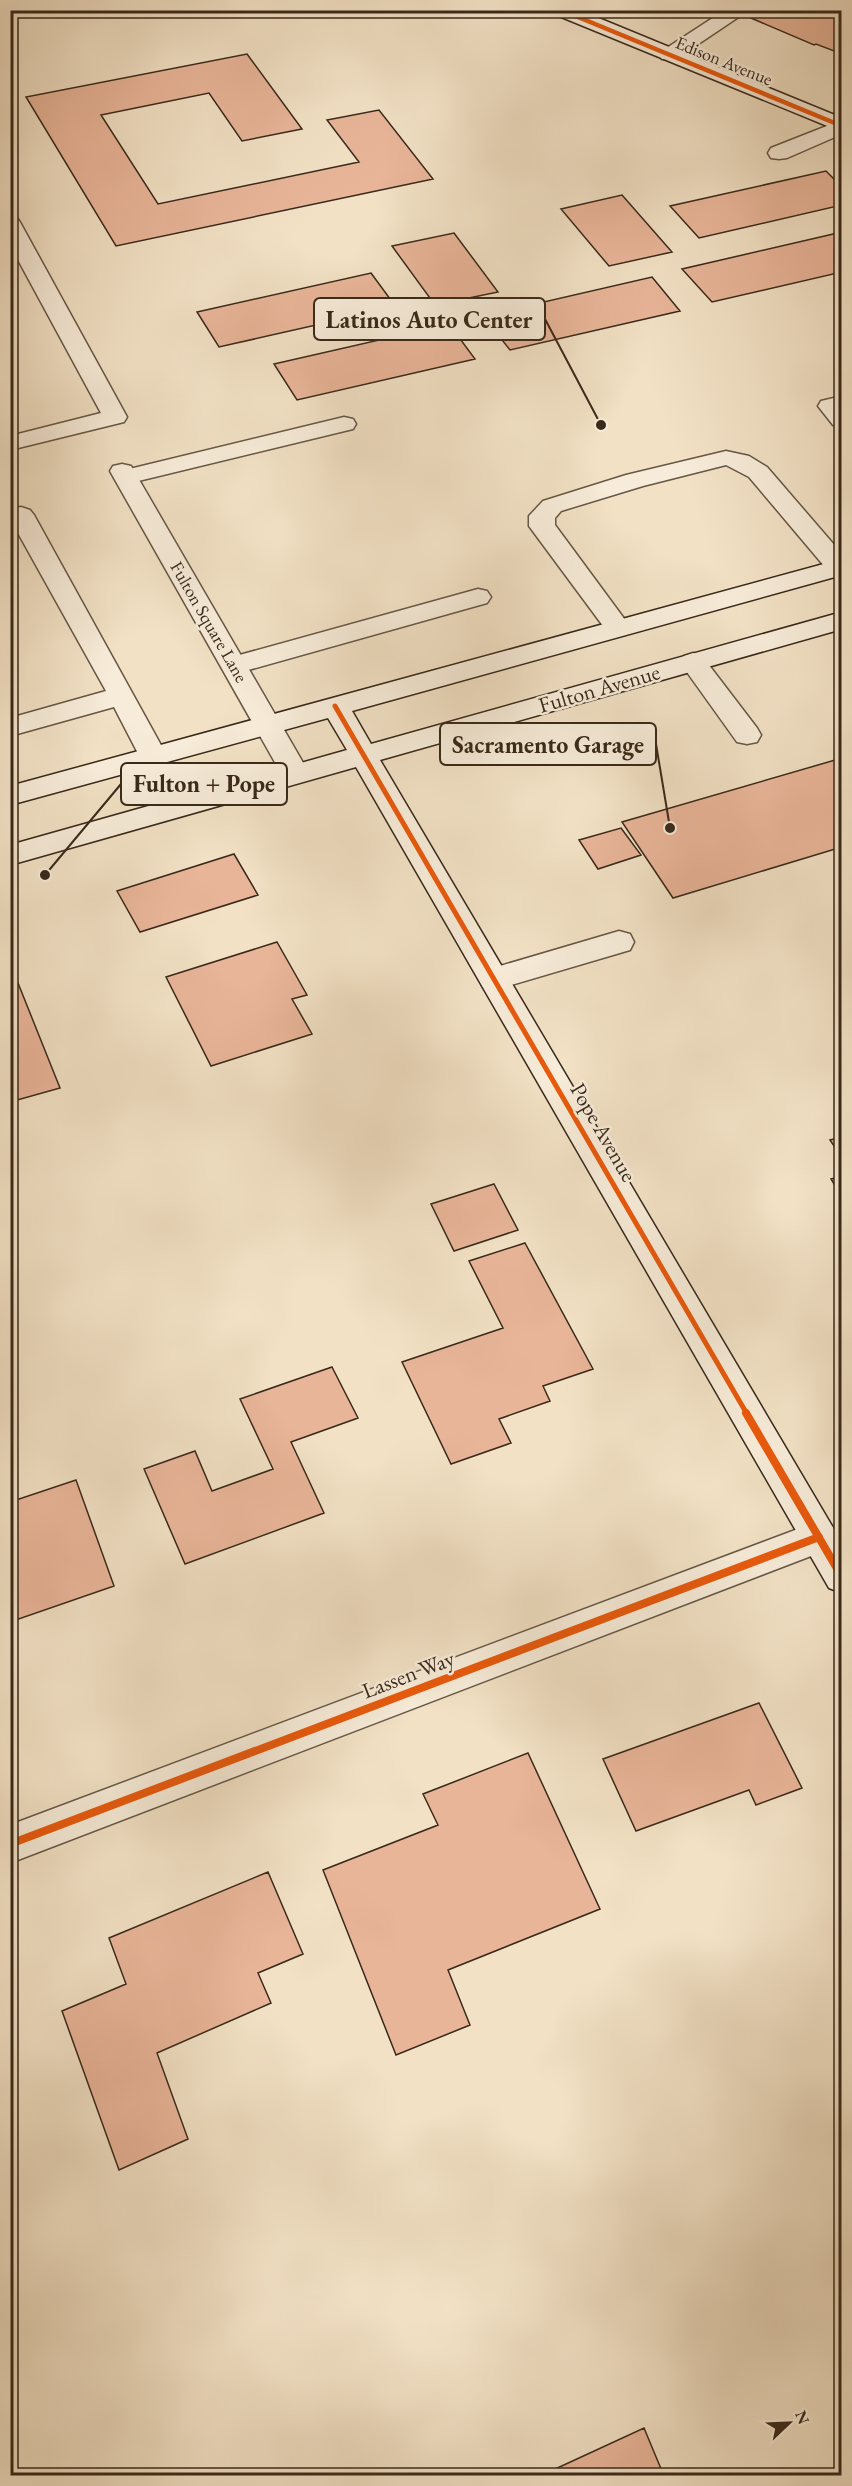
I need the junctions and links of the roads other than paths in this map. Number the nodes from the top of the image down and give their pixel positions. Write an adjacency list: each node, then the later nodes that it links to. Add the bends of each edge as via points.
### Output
1 (561, 10): 3 (street, Edison Avenue)
2 (739, 10): 3 (street)
3 (669, 55): 4 (street, Edison Avenue)
4 (842, 126): 5 (street)
5 (779, 153)
6 (10, 224): 10 (street, via 115,417)
7 (842, 403): 8 (street, via 830,406)
8 (842, 420)
9 (344, 424): 17 (street, Fulton Square Lane, via 124,474)
10 (10, 443)
11 (10, 517): 18 (street, via 21,515)
12 (840, 567): 15 (street); 15 (street, via 758,472 726,458 552,506 542,516 542,526)
13 (478, 597): 17 (street)
14 (842, 620): 16 (street, Fulton Avenue)
15 (618, 628): 19 (street)
16 (693, 662): 22 (street); 23 (street, Fulton Avenue)
17 (234, 665): 20 (street, Fulton Square Lane)
18 (122, 696): 21 (street); 24 (street)
19 (335, 706): 20 (street); 23 (street, Pope Avenue)
20 (267, 724): 24 (street); 25 (street, Fulton Square Lane)
21 (10, 727)
22 (747, 735)
23 (363, 754): 25 (street, Fulton Avenue); 29 (street, Pope Avenue)
24 (153, 756): 26 (street)
25 (295, 773): 27 (street, Fulton Avenue)
26 (10, 796)
27 (10, 855)
28 (620, 942): 29 (street)
29 (494, 980): 30 (street, Pope Avenue)
30 (819, 1537): 31 (street, Pope Avenue); 32 (street, Lassen Way)
31 (842, 1577)
32 (10, 1844)

